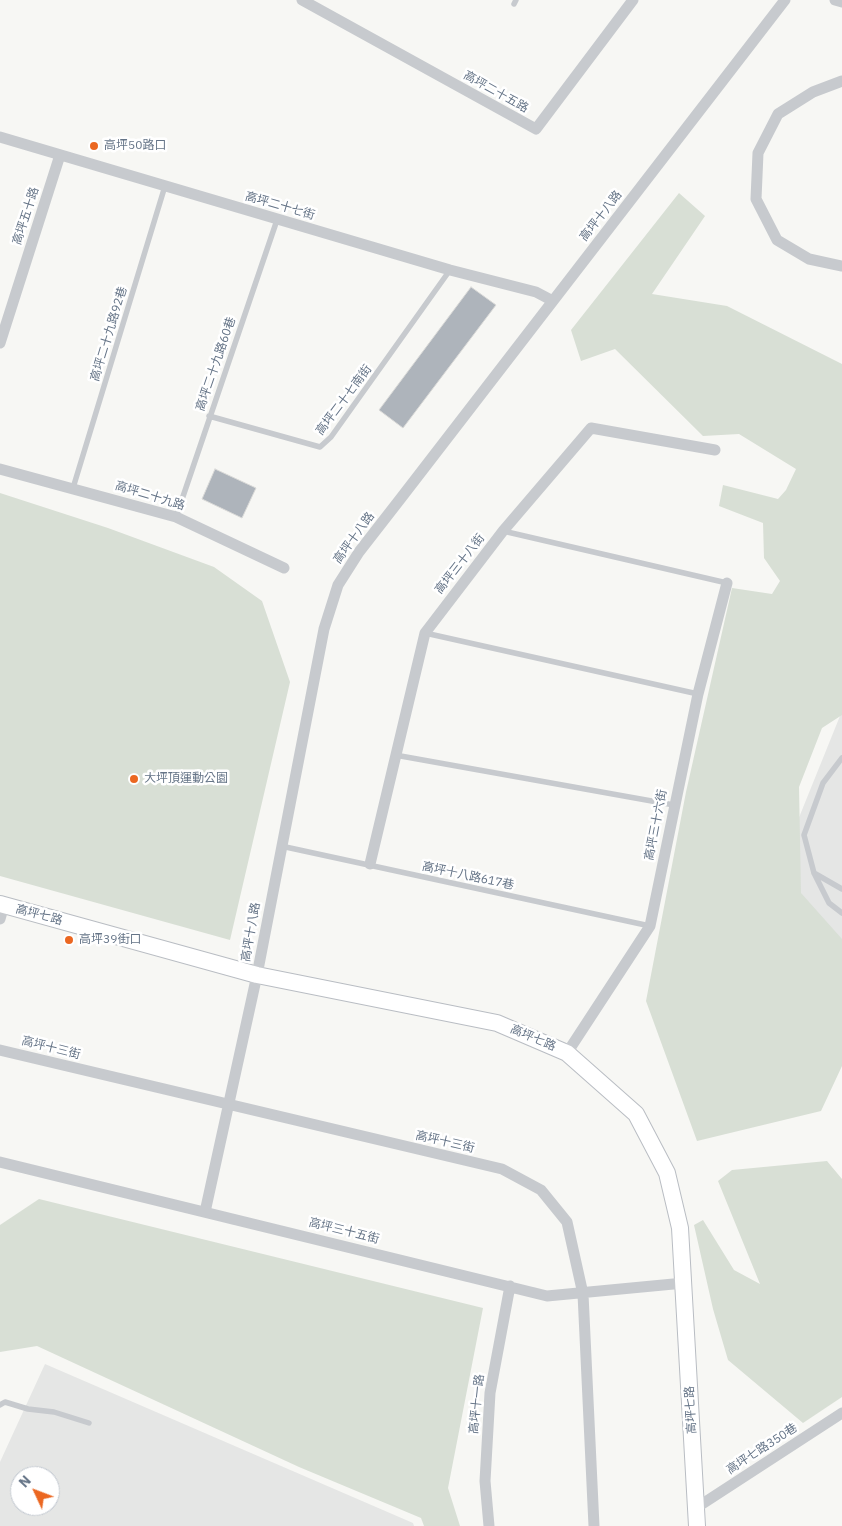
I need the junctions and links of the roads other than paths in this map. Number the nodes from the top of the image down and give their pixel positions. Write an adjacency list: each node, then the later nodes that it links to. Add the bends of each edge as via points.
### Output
1 (302, 0): 2 (street, 高坪二十五路, via 536,129)
2 (633, 0)
3 (785, 0): 13 (street, 高坪十八路)
4 (835, 0): 5 (street)
5 (842, 2)
6 (842, 81): 11 (street, via 813,92 778,114 758,153 756,199 777,240 809,259)
7 (0, 137): 8 (street, 高坪二十七街)
8 (60, 155): 9 (street, 高坪二十七街); 14 (street, 高坪五十路)
9 (166, 186): 10 (street, 高坪二十七街); 18 (lane, 高坪二十九路92巷)
10 (277, 220): 12 (street, 高坪二十七街); 15 (lane, 高坪二十九路60巷)
11 (842, 266)
12 (450, 270): 13 (street, 高坪二十七街, via 536,292); 15 (lane, 高坪二十七南街, via 320,448)
13 (553, 301): 28 (street, 高坪十八路, via 359,552 338,585 324,629)
14 (0, 343)
15 (209, 416): 19 (lane, 高坪二十九路60巷)
16 (715, 450): 20 (street, 高坪三十八街, via 590,428)
17 (0, 469): 18 (street, 高坪二十九路)
18 (72, 488): 19 (street, 高坪二十九路)
19 (176, 517): 21 (street, 高坪二十九路)
20 (503, 531): 22 (lane); 23 (street, 高坪三十八街)
21 (284, 568)
22 (727, 583): 24 (street, 高坪三十六街)
23 (425, 633): 24 (lane); 25 (street, 高坪三十八街)
24 (698, 694): 27 (street, 高坪三十六街)
25 (395, 755): 27 (lane); 29 (street, 高坪三十八街)
26 (842, 758): 30 (lane, via 823,783 804,835)
27 (674, 804): 34 (street, 高坪三十六街)
28 (281, 846): 29 (lane, 高坪十八路617巷); 35 (street, 高坪十八路)
29 (370, 864): 34 (lane, 高坪十八路617巷)
30 (814, 873): 31 (lane); 33 (lane, via 829,902)
31 (842, 889)
32 (1, 909): 35 (street, 高坪七路)
33 (842, 913)
34 (650, 926): 37 (street, 高坪三十六街)
35 (257, 975): 37 (street, 高坪七路, via 497,1023); 38 (street, 高坪十八路)
36 (0, 1050): 38 (street, 高坪十三街)
37 (567, 1053): 41 (street, 高坪七路, via 636,1114 667,1173 680,1228)
38 (228, 1105): 40 (street, 高坪十八路); 43 (street, 高坪十三街, via 502,1169 542,1190 567,1222)
39 (0, 1162): 40 (street, 高坪三十五街)
40 (205, 1212): 42 (street, 高坪三十五街)
41 (684, 1282): 43 (street, 高坪三十五街); 47 (street, 高坪七路)
42 (510, 1286): 43 (street, 高坪三十五街, via 547,1296); 48 (street, 高坪十一路, via 490,1392 485,1481)
43 (583, 1294): 49 (street, 高坪十三街)
44 (0, 1405): 46 (lane, via 5,1402)
45 (842, 1413): 47 (street, 高坪七路350巷)
46 (89, 1423)
47 (696, 1508): 50 (street, 高坪七路)
48 (489, 1526)
49 (594, 1526)
50 (697, 1526)

